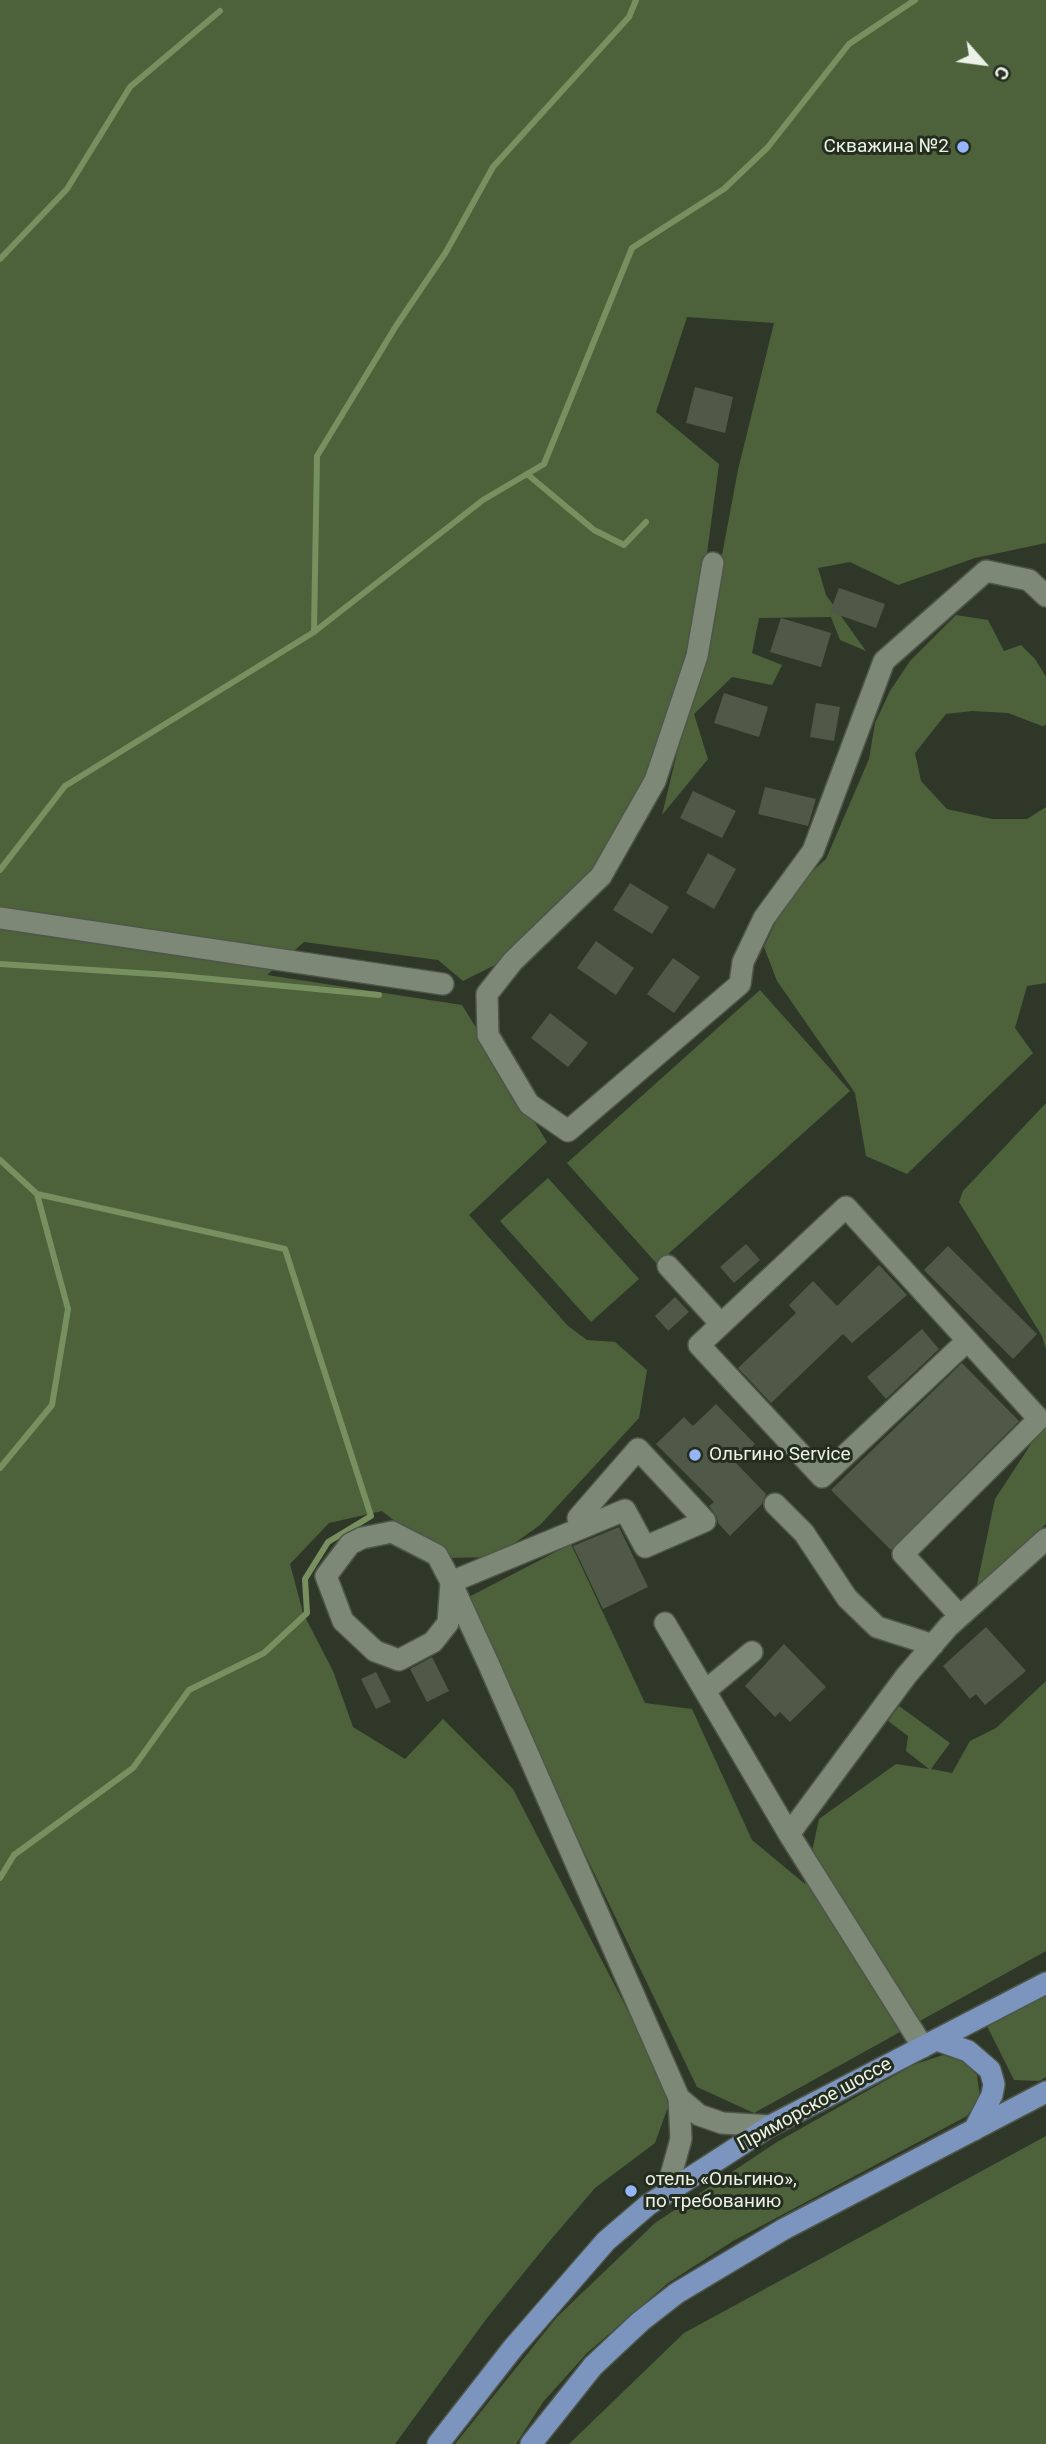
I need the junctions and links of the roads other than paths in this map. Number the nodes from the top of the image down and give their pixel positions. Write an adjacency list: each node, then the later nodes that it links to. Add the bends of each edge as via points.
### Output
1 (713, 563): 2 (lane, via 697,656 655,781 601,876 513,961 487,994 488,1035 529,1104 568,1131 740,984 743,962 764,918 813,851 884,661 986,571 1028,580)
2 (1046, 596)
3 (0, 918): 4 (lane)
4 (443, 984)
5 (668, 1266): 6 (lane)
6 (721, 1324): 7 (lane, via 846,1207); 7 (lane, via 699,1345 822,1477)
7 (967, 1342): 12 (lane, via 1039,1419 903,1554)
8 (775, 1504): 14 (lane, via 804,1533 848,1598 877,1627)
9 (578, 1516): 9 (lane, via 625,1510 645,1547 705,1521 638,1449); 11 (lane)
10 (1046, 1539): 12 (lane)
11 (451, 1582): 11 (lane, via 438,1555 392,1532 350,1544 326,1576 343,1621 375,1651 399,1660 433,1642 448,1623); 21 (lane)
12 (960, 1616): 14 (lane)
13 (665, 1623): 16 (lane)
14 (933, 1644): 17 (lane)
15 (752, 1653): 16 (lane)
16 (705, 1691): 17 (lane)
17 (789, 1834): 19 (lane)
18 (1046, 1983): 19 (main road, Приморское шоссе)
19 (930, 2043): 22 (main road, Приморское шоссе); 23 (main road, via 968,2051 989,2070 992,2095)
20 (1046, 2092): 23 (main road)
21 (679, 2098): 22 (lane, via 699,2115 722,2123); 24 (lane, via 681,2139)
22 (771, 2126): 24 (main road, Приморское шоссе)
23 (974, 2130): 26 (main road, via 784,2229 677,2293 593,2366)
24 (666, 2193): 25 (main road, Приморское шоссе, via 607,2241 513,2348)
25 (438, 2444)
26 (531, 2444)

